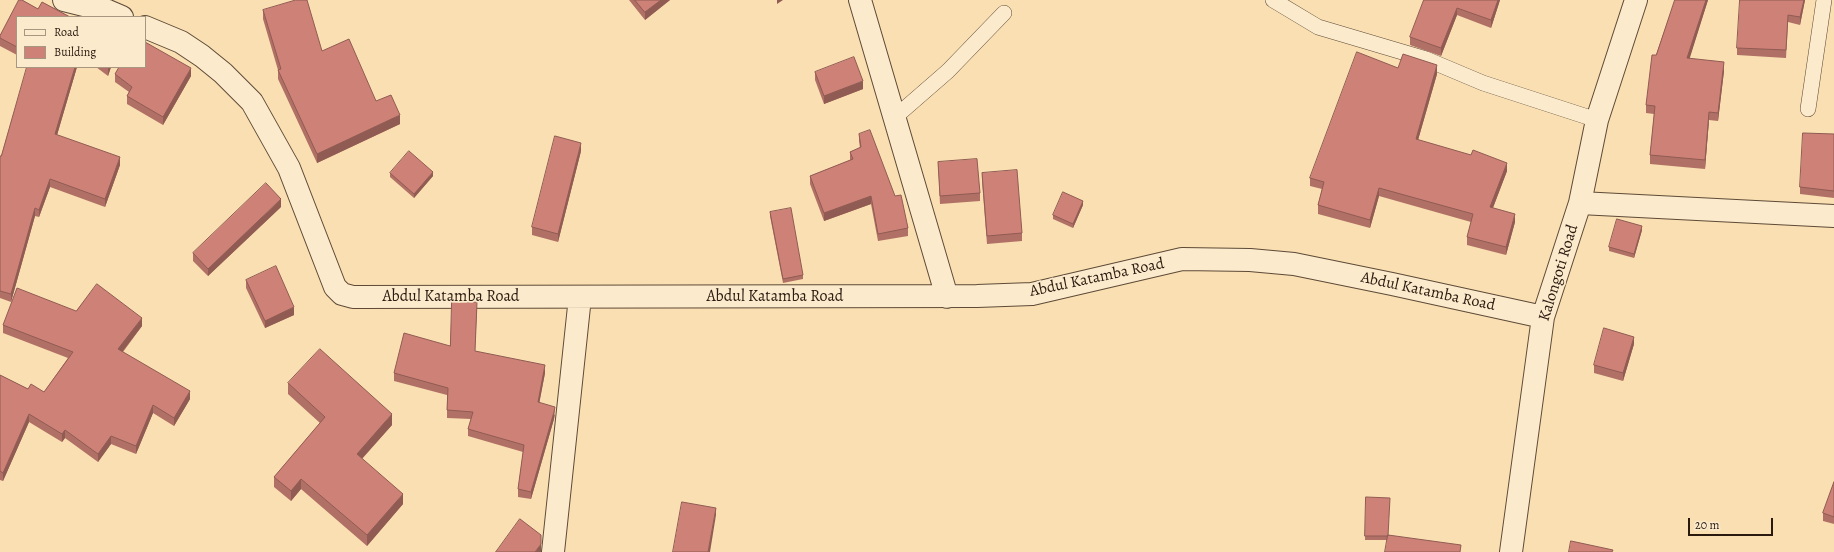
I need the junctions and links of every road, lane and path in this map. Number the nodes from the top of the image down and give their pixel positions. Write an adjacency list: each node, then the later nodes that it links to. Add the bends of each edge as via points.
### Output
1 (64, 0): 7 (street)
2 (860, 0): 10 (street)
3 (1273, 0): 11 (lane, via 1318,28 1426,59 1483,83)
4 (1636, 0): 11 (street, Kalongoti Road)
5 (1824, 0): 9 (lane)
6 (1004, 13): 10 (lane, via 948,71)
7 (120, 16)
8 (146, 27): 14 (street, Abdul Katamba Road, via 182,42 202,56 252,102 290,168 335,287 342,294 353,297)
9 (1808, 109)
10 (894, 118): 15 (street)
11 (1597, 120): 12 (street, Kalongoti Road)
12 (1580, 203): 13 (street); 16 (street, Kalongoti Road)
13 (1834, 216)
14 (580, 297): 15 (street, Abdul Katamba Road); 17 (street)
15 (947, 297): 16 (street, Abdul Katamba Road, via 1032,294 1182,259 1250,260 1294,264)
16 (1543, 317): 18 (street, Kalongoti Road)
17 (553, 552)
18 (1511, 552)

